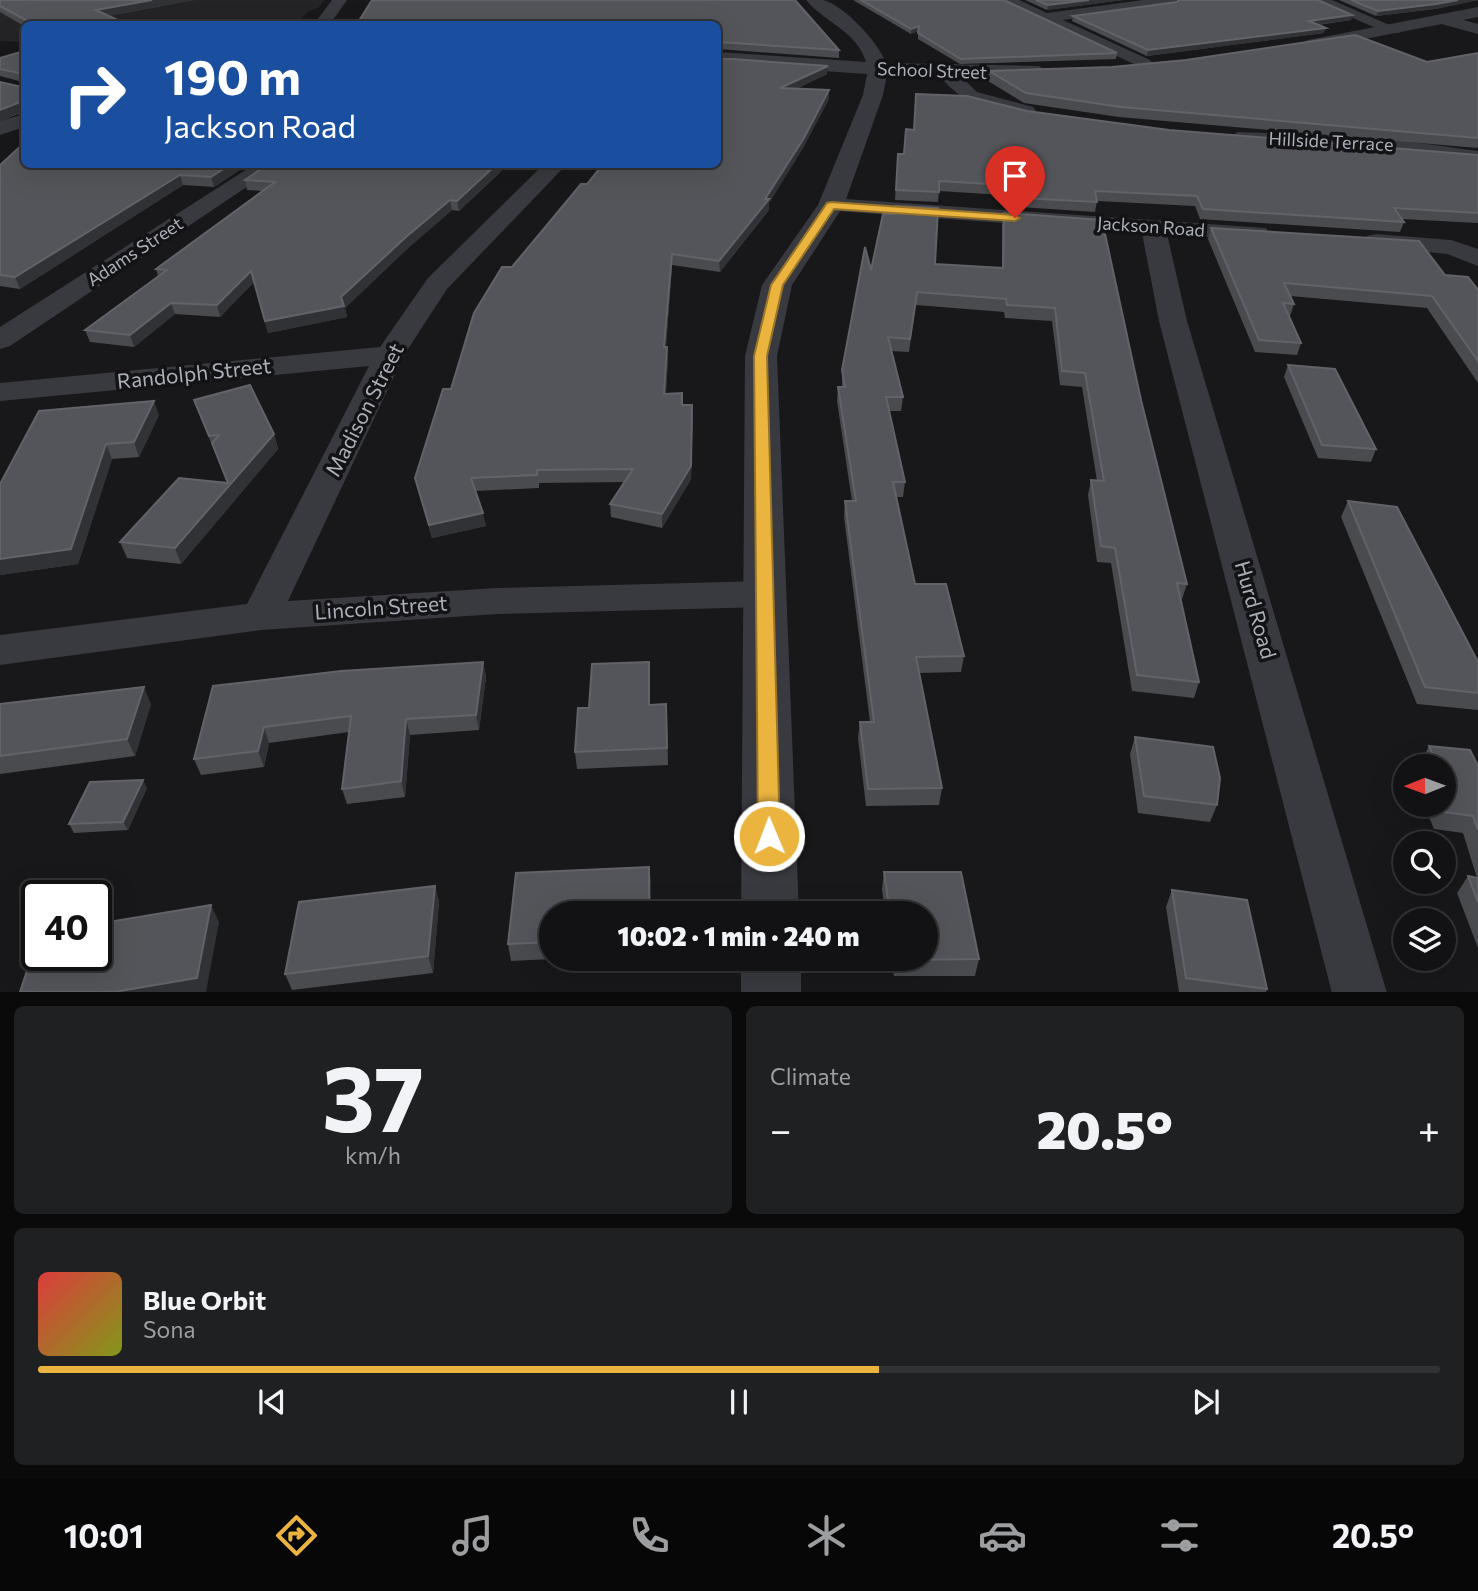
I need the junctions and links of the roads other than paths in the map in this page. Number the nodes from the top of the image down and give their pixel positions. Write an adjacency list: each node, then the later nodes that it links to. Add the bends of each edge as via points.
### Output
1 (340, 0): 9 (street)
2 (814, 0): 17 (street, via 859,34 872,50)
3 (1007, 0): 7 (street)
4 (1176, 0): 7 (street)
5 (1319, 0): 11 (street)
6 (1478, 12): 8 (street)
7 (1045, 18): 15 (street)
8 (1444, 20): 10 (street); 11 (street)
9 (324, 21)
10 (1478, 29)
11 (1393, 30): 12 (street)
12 (1284, 49)
13 (721, 58): 17 (street, School Street)
14 (1168, 62): 15 (street)
15 (1144, 64): 16 (street)
16 (1104, 67)
17 (878, 69): 19 (street, School Street); 27 (street, via 873,95)
18 (1064, 70): 19 (street, School Street)
19 (946, 72): 20 (street, via 968,96)
20 (1047, 116)
21 (21, 121): 22 (street)
22 (0, 128)
23 (1217, 137): 24 (street, Hillside Terrace, via 1358,141)
24 (1478, 156)
25 (265, 168): 32 (street, Adams Street)
26 (553, 168): 33 (street, Madison Street, via 438,285)
27 (831, 205): 28 (street, Jackson Road); 35 (street, via 777,285 761,356)
28 (1153, 227): 29 (street, Jackson Road); 41 (street, Hurd Road, via 1173,321)
29 (1274, 234)
30 (1355, 239): 31 (street, via 1451,247)
31 (1474, 255)
32 (0, 340)
33 (389, 355): 34 (street, Randolph Street); 36 (street, Madison Street)
34 (0, 392)
35 (765, 593): 36 (street, Lincoln Street, via 496,601); 38 (street)
36 (261, 617): 37 (street, Lincoln Street)
37 (0, 650)
38 (770, 901)
39 (771, 971): 40 (street)
40 (771, 992)
41 (1360, 992)

